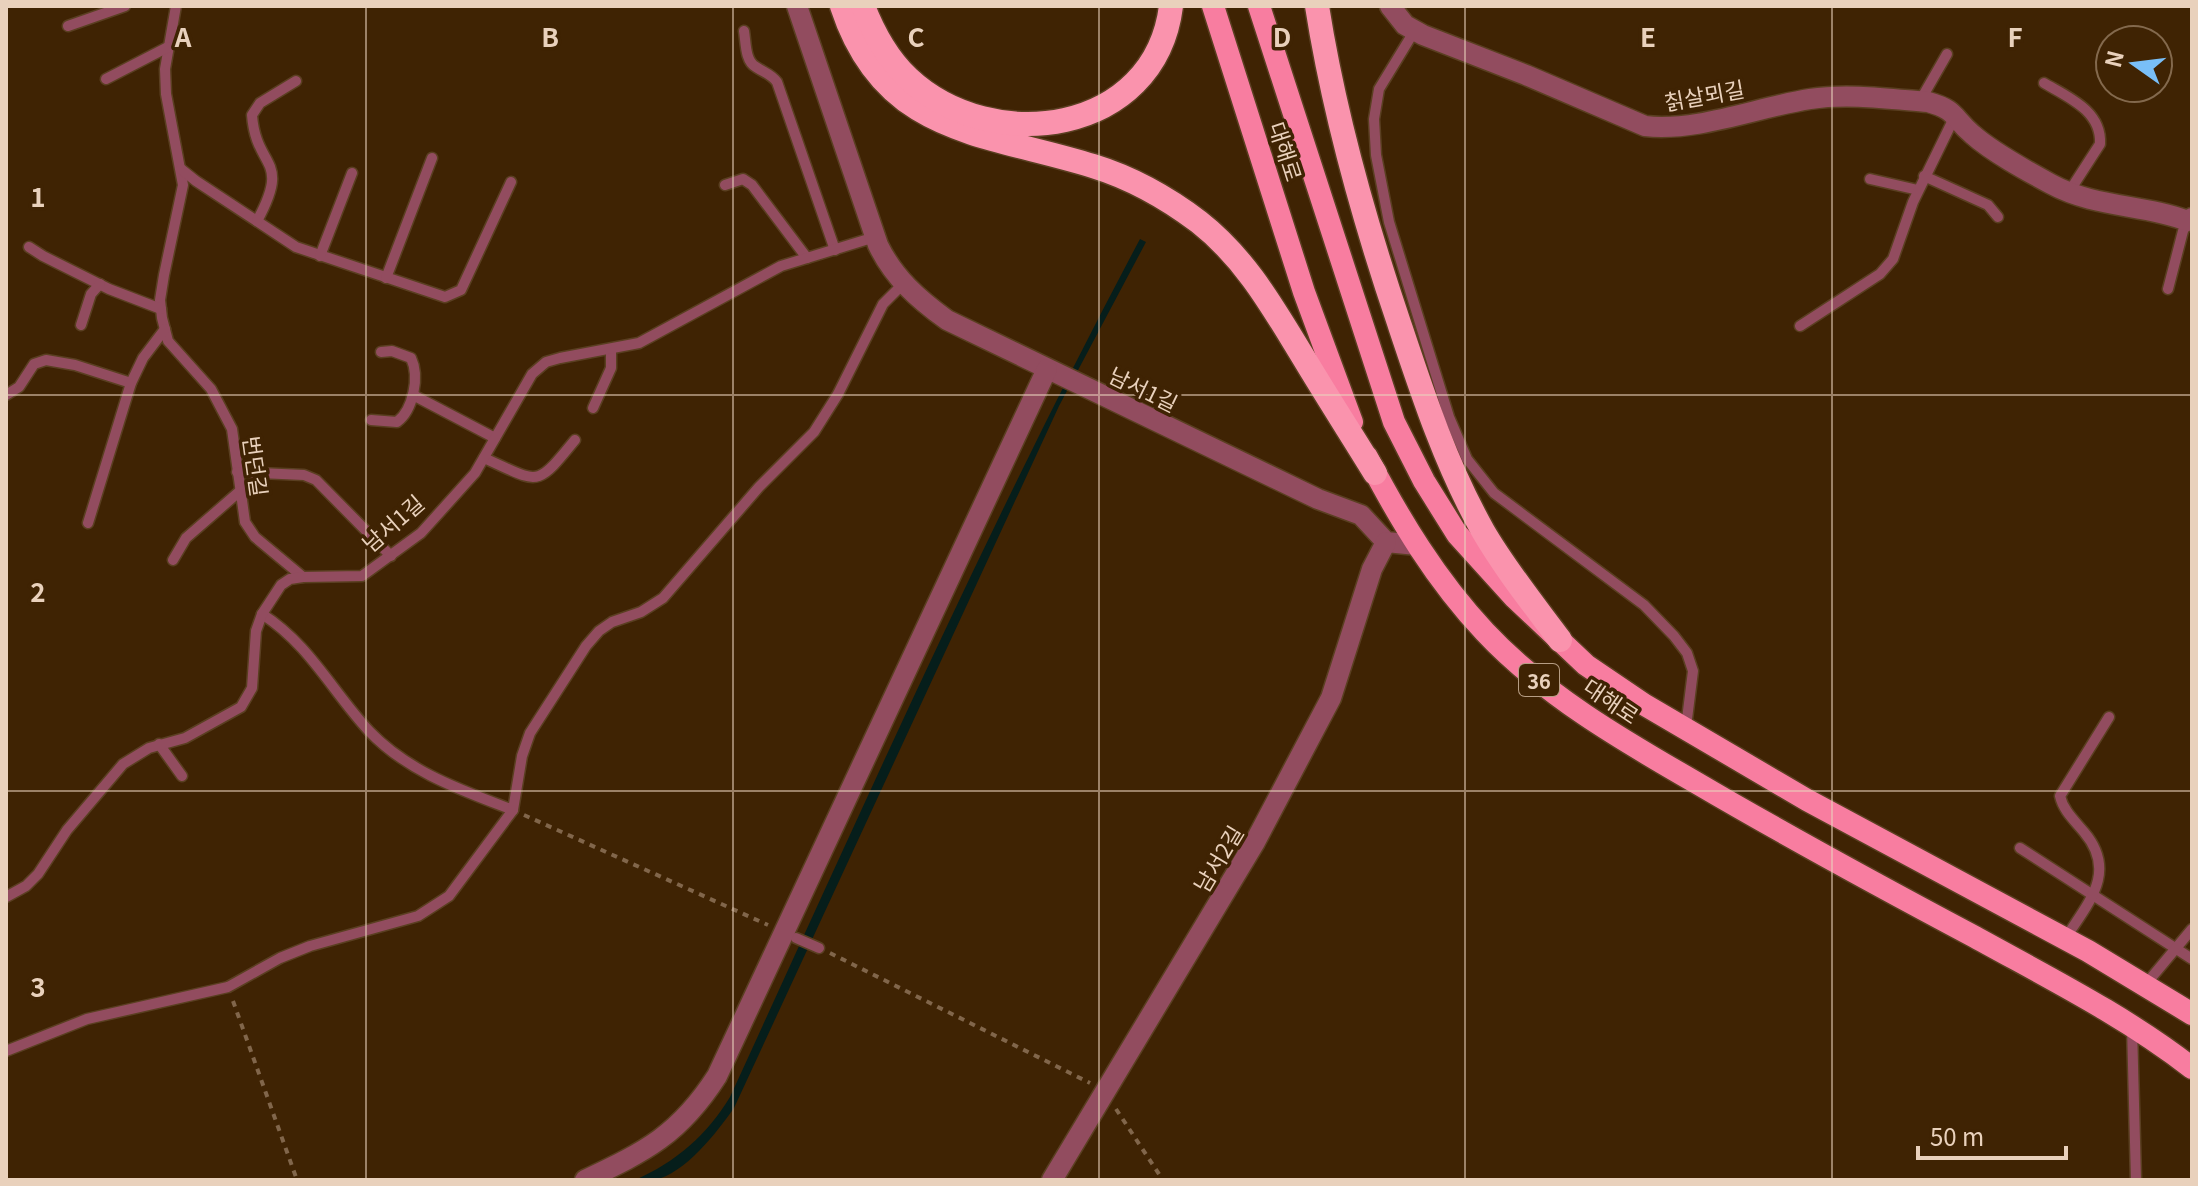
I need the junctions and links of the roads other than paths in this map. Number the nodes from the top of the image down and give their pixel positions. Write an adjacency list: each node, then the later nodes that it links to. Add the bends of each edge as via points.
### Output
1 (125, 6): 11 (lane)
2 (176, 6): 14 (lane, 번던길)
3 (797, 6): 33 (street, 남서1길)
4 (842, 6): 58 (highway, via 881,76 931,117 972,135 1124,177 1169,201 1222,242 1261,287)
5 (863, 6): 6 (highway, via 893,61 924,90 974,115 1030,125 1074,119 1133,86 1157,55)
6 (1171, 6)
7 (1213, 6): 58 (highway, 대해로 / 36, via 1333,375)
8 (1259, 6): 67 (highway, 대해로 / 36, via 1394,422 1457,534)
9 (1317, 6): 67 (highway, via 1355,181 1432,422 1484,532)
10 (1390, 6): 12 (street, 칡살뫼길)
11 (68, 26)
12 (1415, 30): 19 (street, 칡살뫼길, via 1645,126 1719,119 1815,98); 69 (lane, via 1379,89 1376,155 1389,222 1449,417 1467,459 1494,493 1644,605 1687,653 1693,671)
13 (744, 31): 35 (lane, via 748,60 777,82)
14 (168, 47): 16 (lane); 22 (lane, 번던길, via 166,94)
15 (1947, 54): 19 (lane)
16 (106, 79)
17 (296, 81): 31 (lane, via 260,103 252,115 273,169 270,197)
18 (2044, 83): 29 (lane, via 2084,107 2100,137)
19 (1920, 101): 20 (street, 칡살뫼길)
20 (1956, 114): 24 (lane); 29 (street, 칡살뫼길, via 1973,134)
21 (432, 158): 38 (lane)
22 (181, 169): 31 (lane); 42 (lane, 번던길, via 183,185)
23 (352, 173): 36 (lane)
24 (1924, 176): 28 (lane); 30 (lane, via 1981,201)
25 (1870, 179): 28 (lane)
26 (511, 182): 38 (lane, via 461,290 445,297)
27 (725, 185): 37 (lane, via 743,179 752,185)
28 (1918, 190): 44 (lane, via 1893,259 1880,274)
29 (2069, 192): 32 (street, 칡살뫼길)
30 (1998, 217)
31 (257, 221): 36 (lane)
32 (2191, 222): 41 (lane, via 2183,231)
33 (875, 237): 35 (lane, 남서1길); 40 (street, 남서1길)
34 (29, 247): 39 (lane)
35 (835, 250): 37 (lane, 남서1길)
36 (320, 256): 38 (lane)
37 (807, 258): 46 (lane, 남서1길, via 760,276 639,343)
38 (386, 278)
39 (100, 284): 42 (lane); 43 (lane)
40 (903, 284): 48 (street, 남서1길, via 947,320); 72 (lane, via 883,304 814,432 663,598 612,622 586,646 530,733)
41 (2168, 289)
42 (161, 309): 45 (lane, 번던길)
43 (81, 325)
44 (1800, 326)
45 (165, 329): 49 (lane); 57 (lane, 번던길, via 176,353 220,403 232,429)
46 (611, 349): 52 (lane, via 611,368); 54 (lane, 남서1길, via 546,362 532,374)
47 (381, 352): 51 (lane, via 411,358)
48 (1052, 371): 61 (street, 남서1길, via 1361,515); 77 (street, via 884,714)
49 (131, 383): 50 (lane, via 46,360 34,364 19,387); 60 (lane)
50 (6, 395)
51 (413, 395): 53 (lane, via 397,422); 54 (lane)
52 (593, 408)
53 (371, 420)
54 (495, 438): 56 (lane, 남서1길)
55 (575, 440): 56 (lane, via 548,474 537,478)
56 (484, 458): 63 (lane, 남서1길, via 449,504)
57 (237, 472): 59 (lane, 번던길); 63 (lane, via 316,480)
58 (1375, 473): 62 (highway, 대해로 / 36)
59 (240, 491): 64 (lane, via 186,538); 65 (lane, 번던길, via 245,522 255,537)
60 (88, 523)
61 (1386, 542): 62 (street); 88 (street, 남서2길, via 1372,569 1331,698 1255,842)
62 (1417, 545): 84 (highway, 대해로 / 36, via 1486,633 1546,687 1643,752 1787,836)
63 (391, 556): 65 (lane, 남서1길, via 362,576)
64 (173, 560)
65 (303, 577): 66 (lane, via 281,585)
66 (262, 614): 70 (lane, via 252,688 241,707 185,738); 72 (lane, via 297,640 370,732 398,758 450,786)
67 (1560, 640): 69 (highway, 대해로 / 36, via 1586,665)
68 (2109, 717): 74 (lane, via 2060,796 2099,859 2100,876)
69 (1686, 729): 78 (highway, 대해로 / 36)
70 (159, 744): 71 (lane); 75 (lane, via 123,764 38,874)
71 (182, 776)
72 (513, 810): 85 (lane, via 449,896 418,916 310,946 228,987 87,1019)
73 (2020, 848): 74 (lane)
74 (2092, 895): 78 (lane); 80 (lane)
75 (6, 897)
76 (2192, 929): 80 (lane)
77 (790, 935): 79 (lane); 87 (street, via 700,1102 661,1139)
78 (2065, 939): 82 (highway, 대해로 / 36)
79 (819, 948)
80 (2177, 948): 81 (lane); 82 (lane)
81 (2192, 959)
82 (2146, 984): 83 (highway, 대해로 / 36)
83 (2192, 1014)
84 (2132, 1025): 86 (highway, 대해로 / 36); 89 (lane)
85 (6, 1051)
86 (2192, 1068)
87 (585, 1180)
88 (1052, 1180)
89 (2136, 1180)

